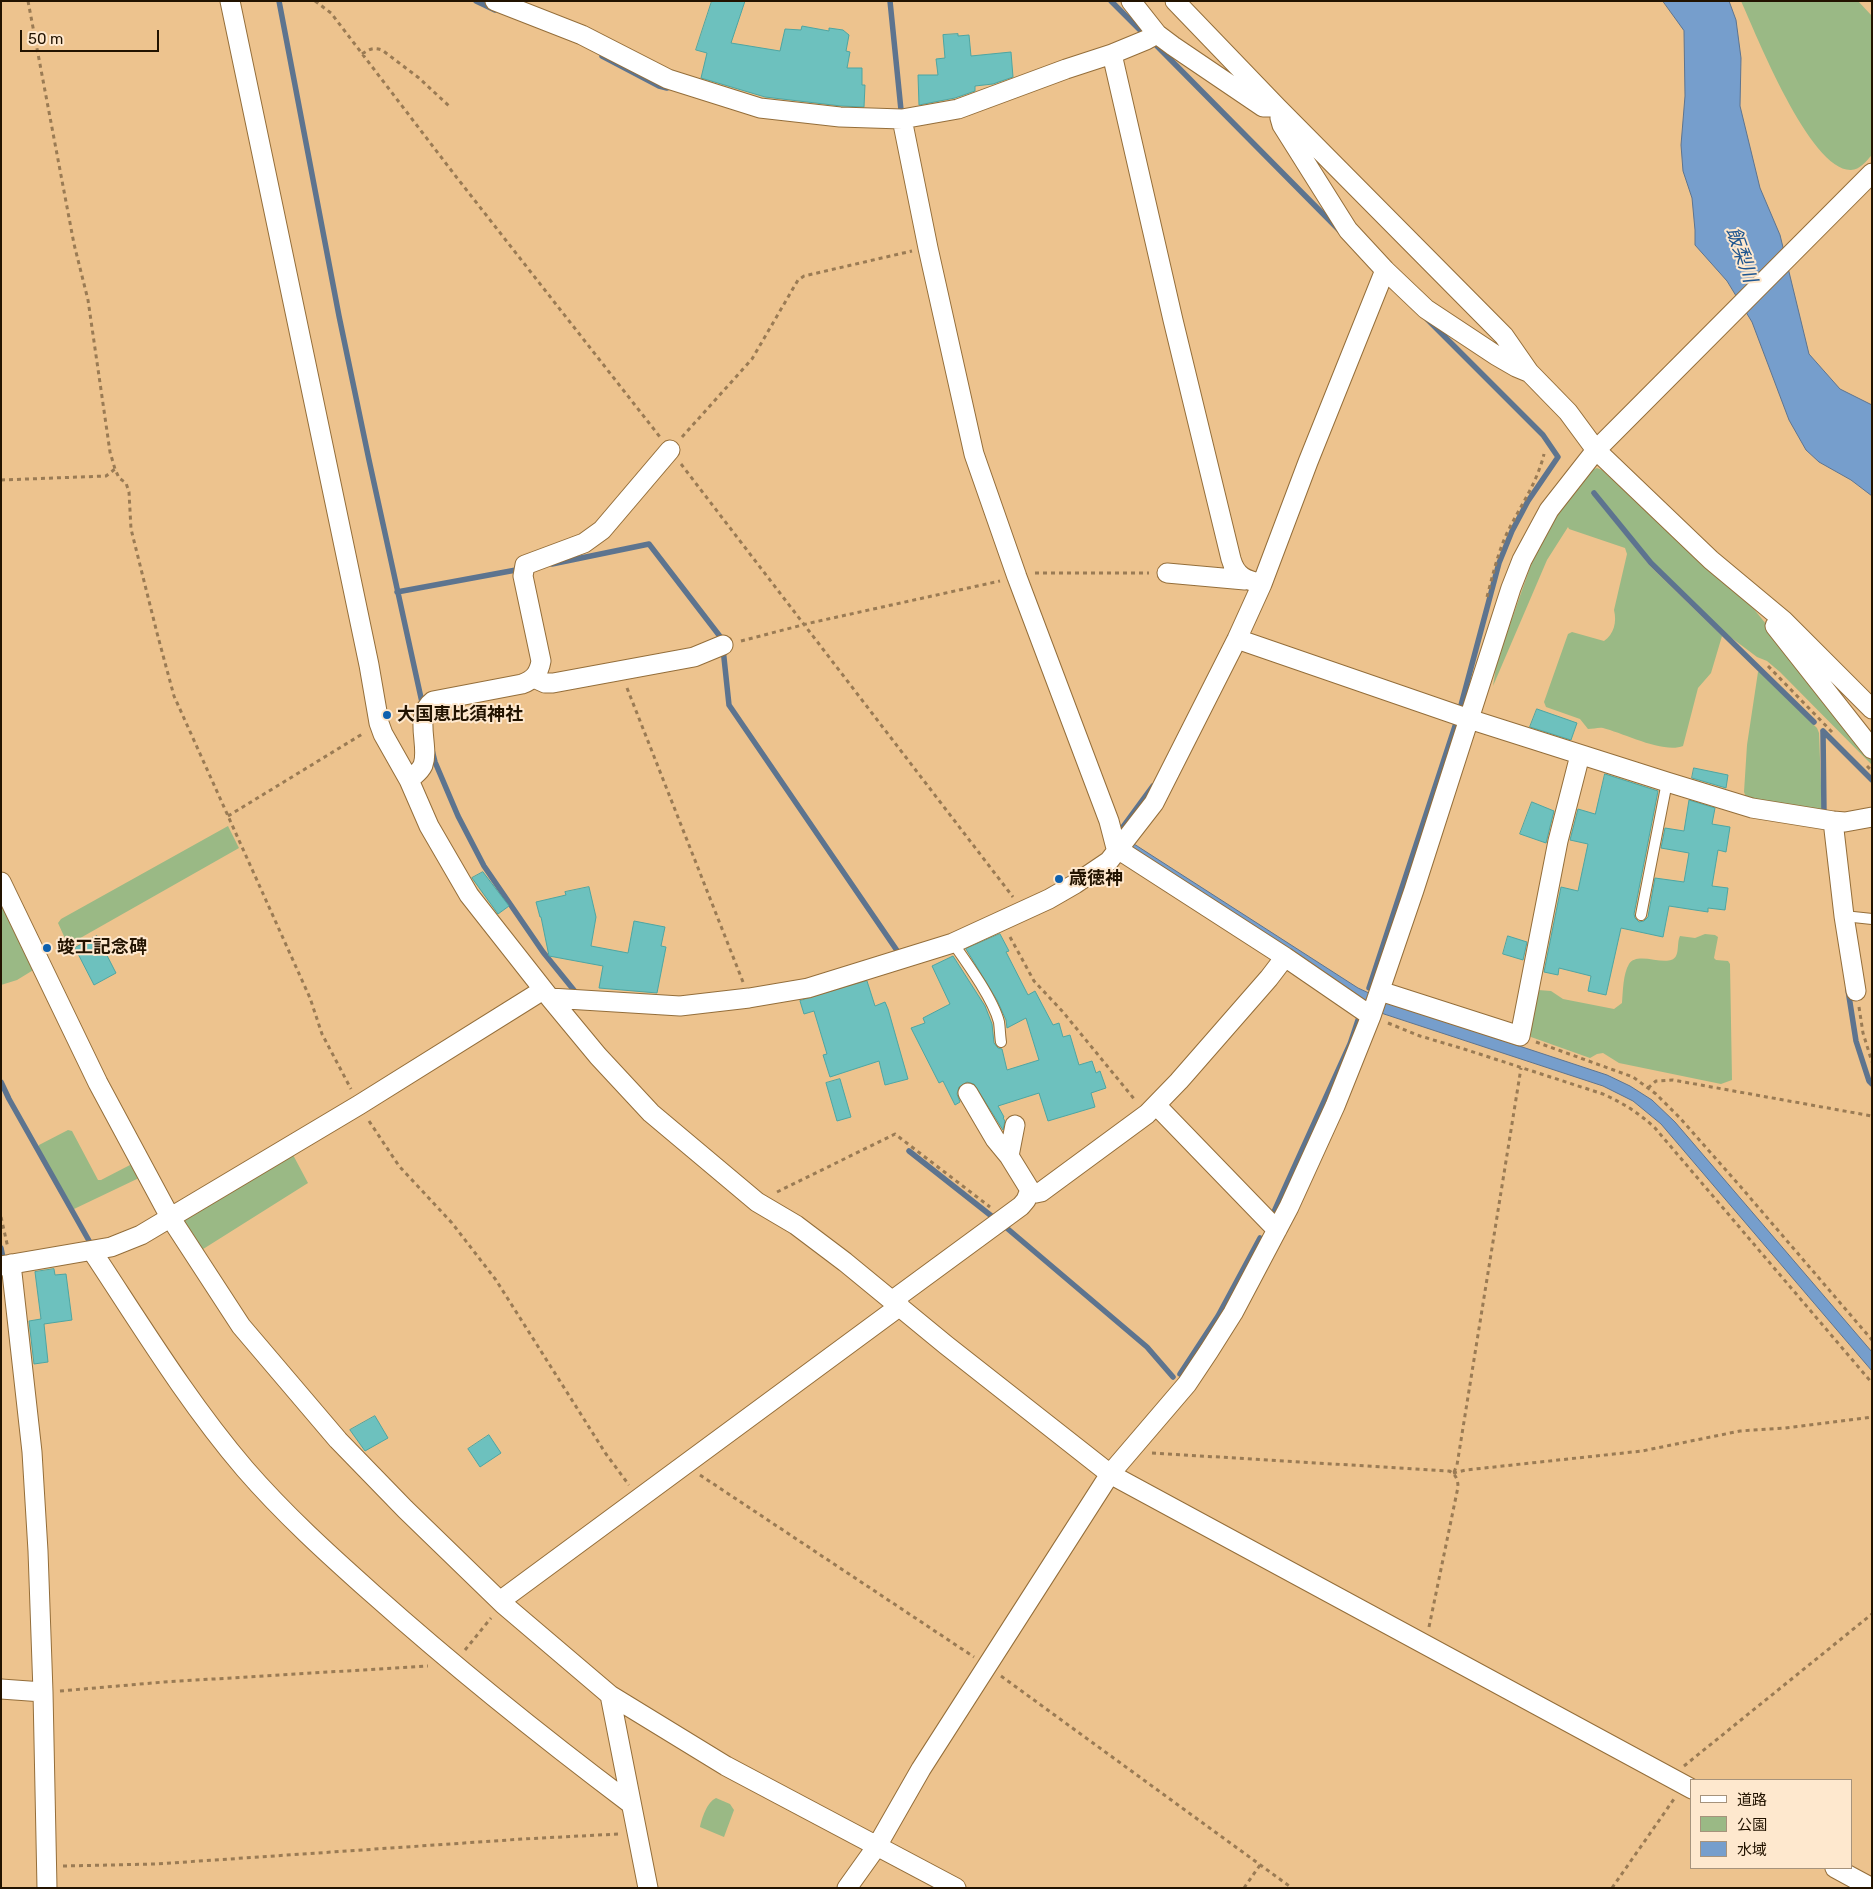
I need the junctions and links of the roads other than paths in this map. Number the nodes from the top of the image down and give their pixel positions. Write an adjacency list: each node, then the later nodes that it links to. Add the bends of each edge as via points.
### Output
1 (230, 1): 24 (street, via 379,724)
2 (495, 1): 8 (street, via 582,35 668,79 760,108 840,117)
3 (1131, 1): 5 (street)
4 (1175, 1): 7 (street)
5 (1158, 34): 6 (street); 7 (street, via 1263,107)
6 (1112, 54): 8 (street, via 958,110); 15 (street, via 1231,559 1236,572)
7 (1277, 107): 10 (street, via 1282,125 1348,230); 11 (street, via 1504,336)
8 (902, 119): 28 (street, via 974,454 1022,575)
9 (1872, 173): 13 (street)
10 (1386, 270): 11 (street, via 1426,309 1516,368); 15 (street, via 1308,462)
11 (1529, 372): 13 (street, via 1568,412)
12 (670, 450): 19 (street, via 590,540 525,564 523,576 541,661)
13 (1596, 450): 16 (street, via 1711,560); 21 (street, via 1549,510 1522,560)
14 (1167, 573): 15 (street)
15 (1254, 582): 17 (street)
16 (1761, 601): 20 (street); 23 (street, via 1779,632)
17 (1237, 639): 21 (street); 28 (street, via 1154,803)
18 (723, 645): 19 (street, via 694,656 553,683)
19 (534, 678): 24 (street, via 522,684 428,705 424,718 424,760 420,771)
20 (1872, 709)
21 (1469, 719): 22 (street); 37 (street)
22 (1580, 756): 25 (street); 37 (street, via 1558,840 1520,1036)
23 (1868, 757)
24 (409, 780): 36 (street, via 429,826 468,895)
25 (1667, 782): 27 (street, via 1752,808); 30 (lane)
26 (1872, 817): 27 (street)
27 (1833, 821): 31 (street)
28 (1116, 847): 33 (street, via 1109,861 1075,884); 34 (street)
29 (1, 882): 44 (street, via 98,1083)
30 (1641, 915)
31 (1844, 916): 32 (lane); 35 (street)
32 (1872, 919)
33 (953, 943): 36 (street, via 808,988 708,1004 680,1006); 38 (lane, via 975,974 999,1021)
34 (1285, 957): 37 (street); 40 (street)
35 (1856, 991)
36 (546, 994): 44 (street); 48 (street, via 651,1113 757,1202 796,1225)
37 (1375, 1003): 45 (street, via 1335,1106)
38 (1001, 1042)
39 (968, 1094): 42 (street)
40 (1151, 1110): 43 (street, via 1041,1192); 45 (street)
41 (1015, 1126): 42 (street)
42 (1009, 1156): 43 (street)
43 (1030, 1190): 48 (street, via 1026,1200)
44 (170, 1217): 46 (street, via 129,1241); 50 (street, via 241,1326 260,1349 345,1447)
45 (1277, 1230): 49 (street, via 1233,1313 1187,1384)
46 (92, 1251): 47 (street); 55 (street, via 192,1402 245,1469 305,1533 532,1729)
47 (6, 1265): 52 (street, via 32,1452)
48 (896, 1303): 49 (street); 50 (street)
49 (1110, 1474): 54 (street); 56 (street, via 921,1769)
50 (501, 1603): 53 (street)
51 (1, 1689): 52 (street)
52 (43, 1692): 58 (street)
53 (610, 1695): 55 (street); 56 (street, via 726,1766)
54 (1681, 1784)
55 (631, 1804): 59 (street)
56 (878, 1846): 60 (street); 61 (street)
57 (1837, 1869): 62 (street)
58 (47, 1888)
59 (648, 1888)
60 (847, 1888)
61 (956, 1888)
62 (1872, 1888)

